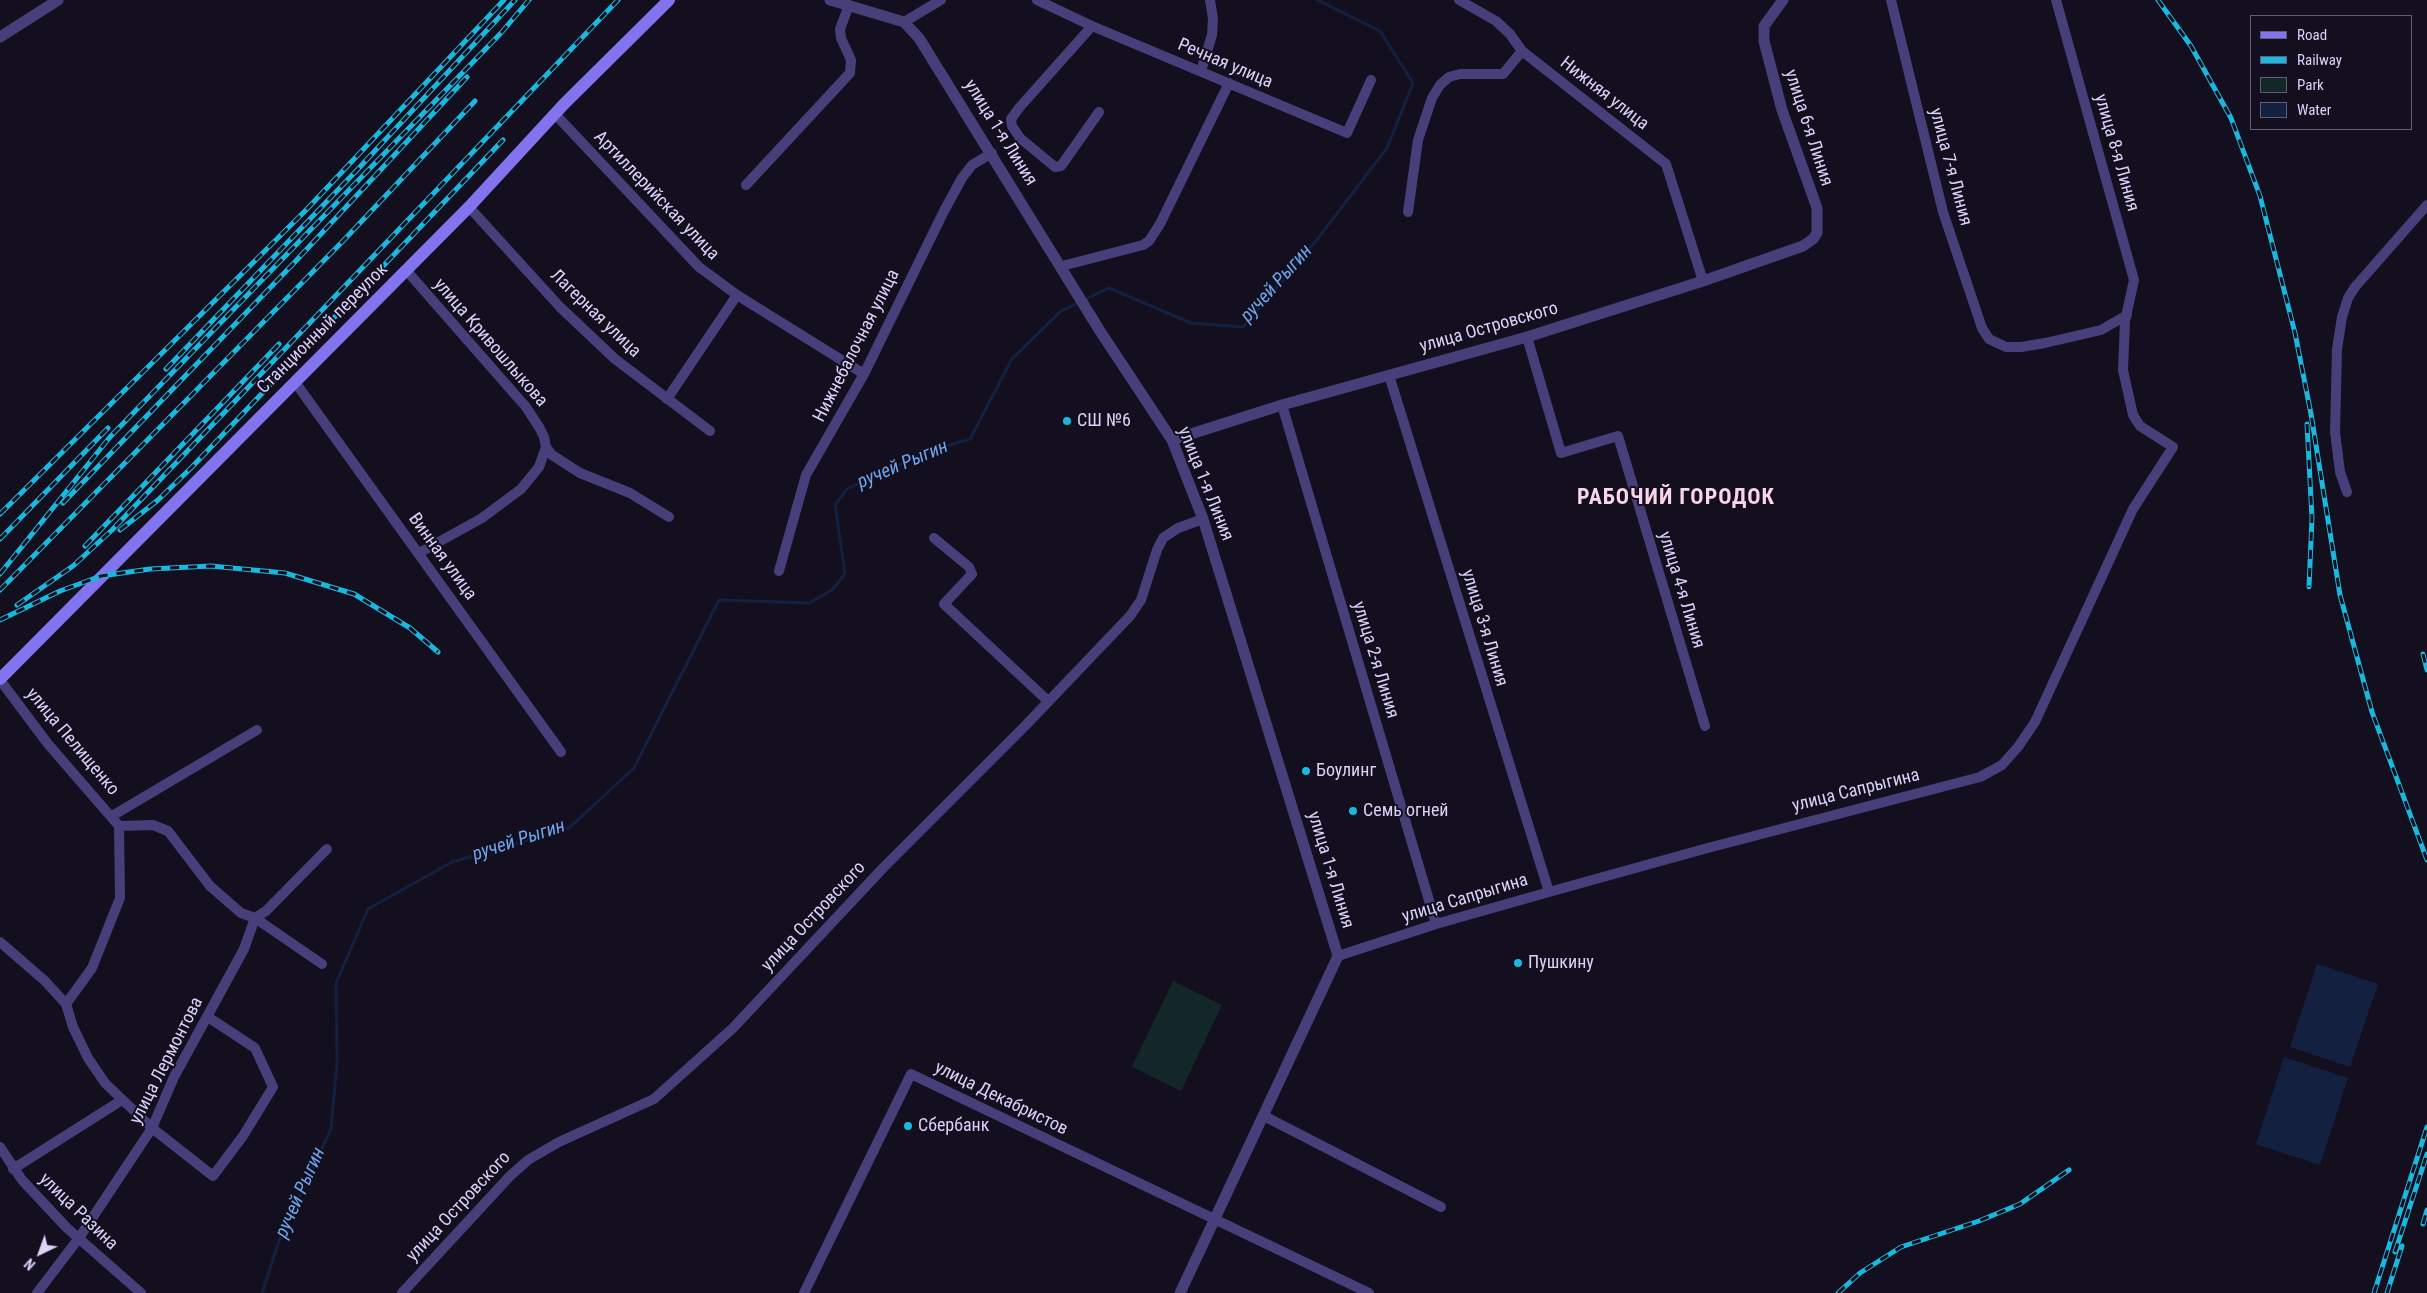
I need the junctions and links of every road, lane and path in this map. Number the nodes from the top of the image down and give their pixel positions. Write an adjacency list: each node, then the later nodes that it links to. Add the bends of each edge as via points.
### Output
1 (58, 0): 14 (street)
2 (669, 0): 20 (main road, Станционный переулок)
3 (830, 0): 11 (street)
4 (941, 0): 12 (street)
5 (1037, 0): 13 (street, Речная улица)
6 (1210, 0): 16 (street, via 1214,19 1212,35)
7 (1459, 0): 15 (street, Нижняя улица, via 1496,21)
8 (1783, 0): 26 (street, улица 6-я Линия, via 1764,26 1766,52 1782,110 1817,208 1816,233)
9 (1891, 0): 31 (street, улица 7-я Линия, via 1943,212 1988,339 2006,347 2021,348 2101,330)
10 (2056, 0): 31 (street, улица 8-я Линия, via 2130,262 2134,280)
11 (849, 5): 12 (street); 22 (street, via 840,29 851,60 850,73)
12 (904, 22): 21 (street, улица 1-я Линия, via 919,38)
13 (1092, 26): 16 (street, Речная улица); 19 (street, via 1020,108 1012,119 1012,126 1020,138 1055,167 1061,166)
14 (0, 37)
15 (1522, 51): 25 (street, via 1503,74 1460,74 1449,77 1440,85 1432,98 1418,140); 29 (street, Нижняя улица, via 1666,164)
16 (1201, 71): 18 (street, Речная улица)
17 (1370, 80): 18 (street, Речная улица, via 1347,133)
18 (1229, 83): 27 (street, via 1149,241)
19 (1099, 112)
20 (555, 114): 24 (main road, Станционный переулок); 30 (street, Артиллерийская улица, via 699,267)
21 (992, 153): 27 (street, улица 1-я Линия); 33 (street, Нижнебалочная улица, via 972,165 962,178)
22 (746, 185)
23 (2427, 205): 41 (street, via 2355,286 2342,317 2337,349 2335,432 2340,472)
24 (469, 207): 28 (main road, Станционный переулок); 36 (street, Лагерная улица, via 560,307 615,358)
25 (1408, 212)
26 (1812, 239): 29 (street, улица Островского)
27 (1062, 266): 39 (street, улица 1-я Линия, via 1100,331)
28 (406, 270): 35 (main road, Станционный переулок); 40 (street, улица Кривошлыкова, via 526,407 539,427)
29 (1704, 281): 32 (street, улица Островского)
30 (737, 295): 33 (street, Артиллерийская улица); 36 (street)
31 (2127, 315): 52 (street, улица 8-я Линия, via 2123,370 2133,415 2140,426 2173,447 2133,509 2035,722 2002,764 1980,777)
32 (1527, 337): 34 (street, улица Островского); 49 (street, улица 4-я Линия, via 1561,453 1618,436)
33 (864, 374): 46 (street, Нижнебалочная улица, via 806,475)
34 (1389, 375): 37 (street, улица Островского); 56 (street, улица 3-я Линия)
35 (296, 382): 45 (street, Винная улица); 47 (main road, Станционный переулок)
36 (667, 399): 38 (street, Лагерная улица)
37 (1282, 405): 39 (street, улица Островского); 58 (street, улица 2-я Линия)
38 (710, 431)
39 (1172, 440): 43 (street, улица 1-я Линия)
40 (546, 447): 42 (street, улица Кривошлыкова, via 575,470 622,489); 45 (street, via 539,467 521,490 482,518)
41 (2347, 492)
42 (669, 517)
43 (1203, 519): 48 (street, улица Островского, via 1163,538 1137,608); 60 (street, улица 1-я Линия)
44 (934, 538): 48 (street, via 972,574 944,604)
45 (419, 553): 51 (street, Винная улица)
46 (779, 571)
47 (0, 680): 53 (street, улица Пелищенко, via 48,744)
48 (1048, 701): 75 (street, улица Островского, via 883,868 733,1028 676,1082 654,1099 559,1142 528,1160)
49 (1705, 726)
50 (257, 730): 53 (street)
51 (561, 752)
52 (1962, 782): 56 (street, улица Сапрыгина, via 1704,848)
53 (112, 816): 54 (street, улица Пелищенко)
54 (119, 826): 57 (street, via 153,825 168,831 210,886 241,913); 62 (street, via 120,898 92,968)
55 (327, 848): 57 (street, via 266,911)
56 (1549, 892): 58 (street, улица Сапрыгина)
57 (255, 918): 61 (street); 63 (street, улица Лермонтова, via 244,949)
58 (1436, 924): 60 (street, улица Сапрыгина)
59 (0, 942): 62 (street)
60 (1338, 956): 65 (street)
61 (322, 964)
62 (66, 1004): 64 (street, via 88,1058 105,1083)
63 (208, 1017): 66 (street, улица Лермонтова, via 174,1077); 66 (street, via 255,1048 273,1087 243,1136 213,1176)
64 (122, 1100): 66 (street); 69 (street)
65 (1264, 1116): 70 (street); 71 (street)
66 (152, 1128): 72 (street, улица Лермонтова)
67 (0, 1147): 68 (street, улица Разина)
68 (3, 1162): 69 (street, улица Разина)
69 (14, 1169): 72 (street, улица Разина, via 42,1203)
70 (1441, 1207)
71 (1216, 1219): 76 (street, улица Декабристов, via 912,1074); 77 (street); 78 (street)
72 (79, 1238): 73 (street, улица Лермонтова); 74 (street, улица Разина)
73 (37, 1293)
74 (141, 1293)
75 (402, 1293)
76 (804, 1293)
77 (1180, 1293)
78 (1369, 1293)

